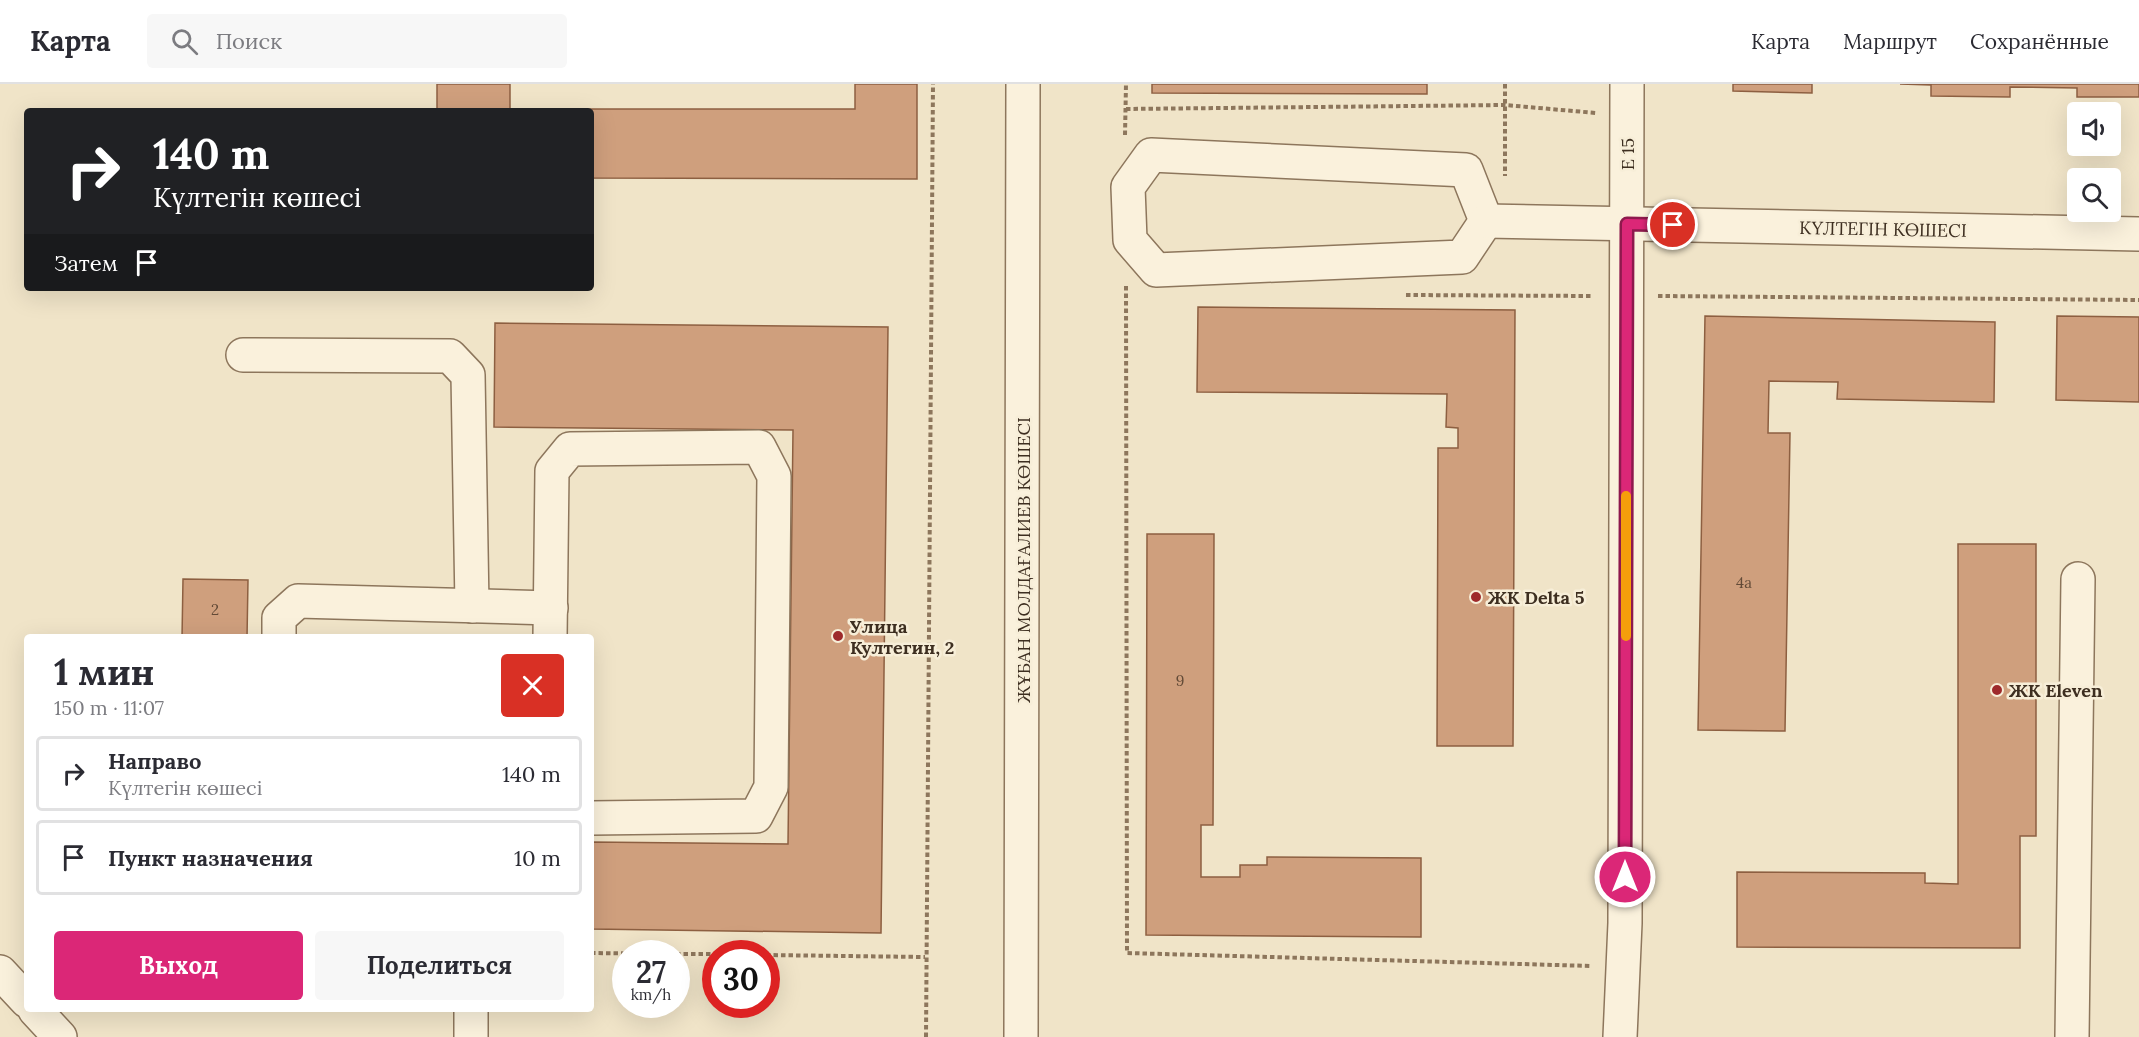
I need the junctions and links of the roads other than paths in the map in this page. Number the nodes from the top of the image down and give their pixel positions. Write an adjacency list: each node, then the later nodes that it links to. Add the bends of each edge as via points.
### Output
1 (1023, 84): 18 (street, ЖҰБАН МОЛДАҒАЛИЕВ КӨШЕСІ)
2 (1627, 100): 4 (street, E 15)
3 (1496, 221): 3 (street, via 1466,171 1151,155 1128,188 1130,240 1156,270 1462,257); 4 (street, КҮЛТЕГІН КӨШЕСІ)
4 (1627, 224): 5 (street, КҮЛТЕГІН КӨШЕСІ); 19 (street, E 15, via 1625,923)
5 (2139, 234)
6 (243, 355): 8 (street, via 450,356 468,375)
7 (2078, 579): 20 (street)
8 (472, 606): 9 (street); 10 (street, via 298,601 279,618)
9 (551, 623): 11 (street, via 552,471 570,449 759,447 774,476 771,788 756,816)
10 (279, 634)
11 (594, 818)
12 (0, 972): 13 (street)
13 (24, 998)
14 (36, 1012): 16 (street)
15 (471, 1012): 17 (street)
16 (60, 1037)
17 (471, 1037)
18 (1021, 1037)
19 (1620, 1037)
20 (2072, 1037)

